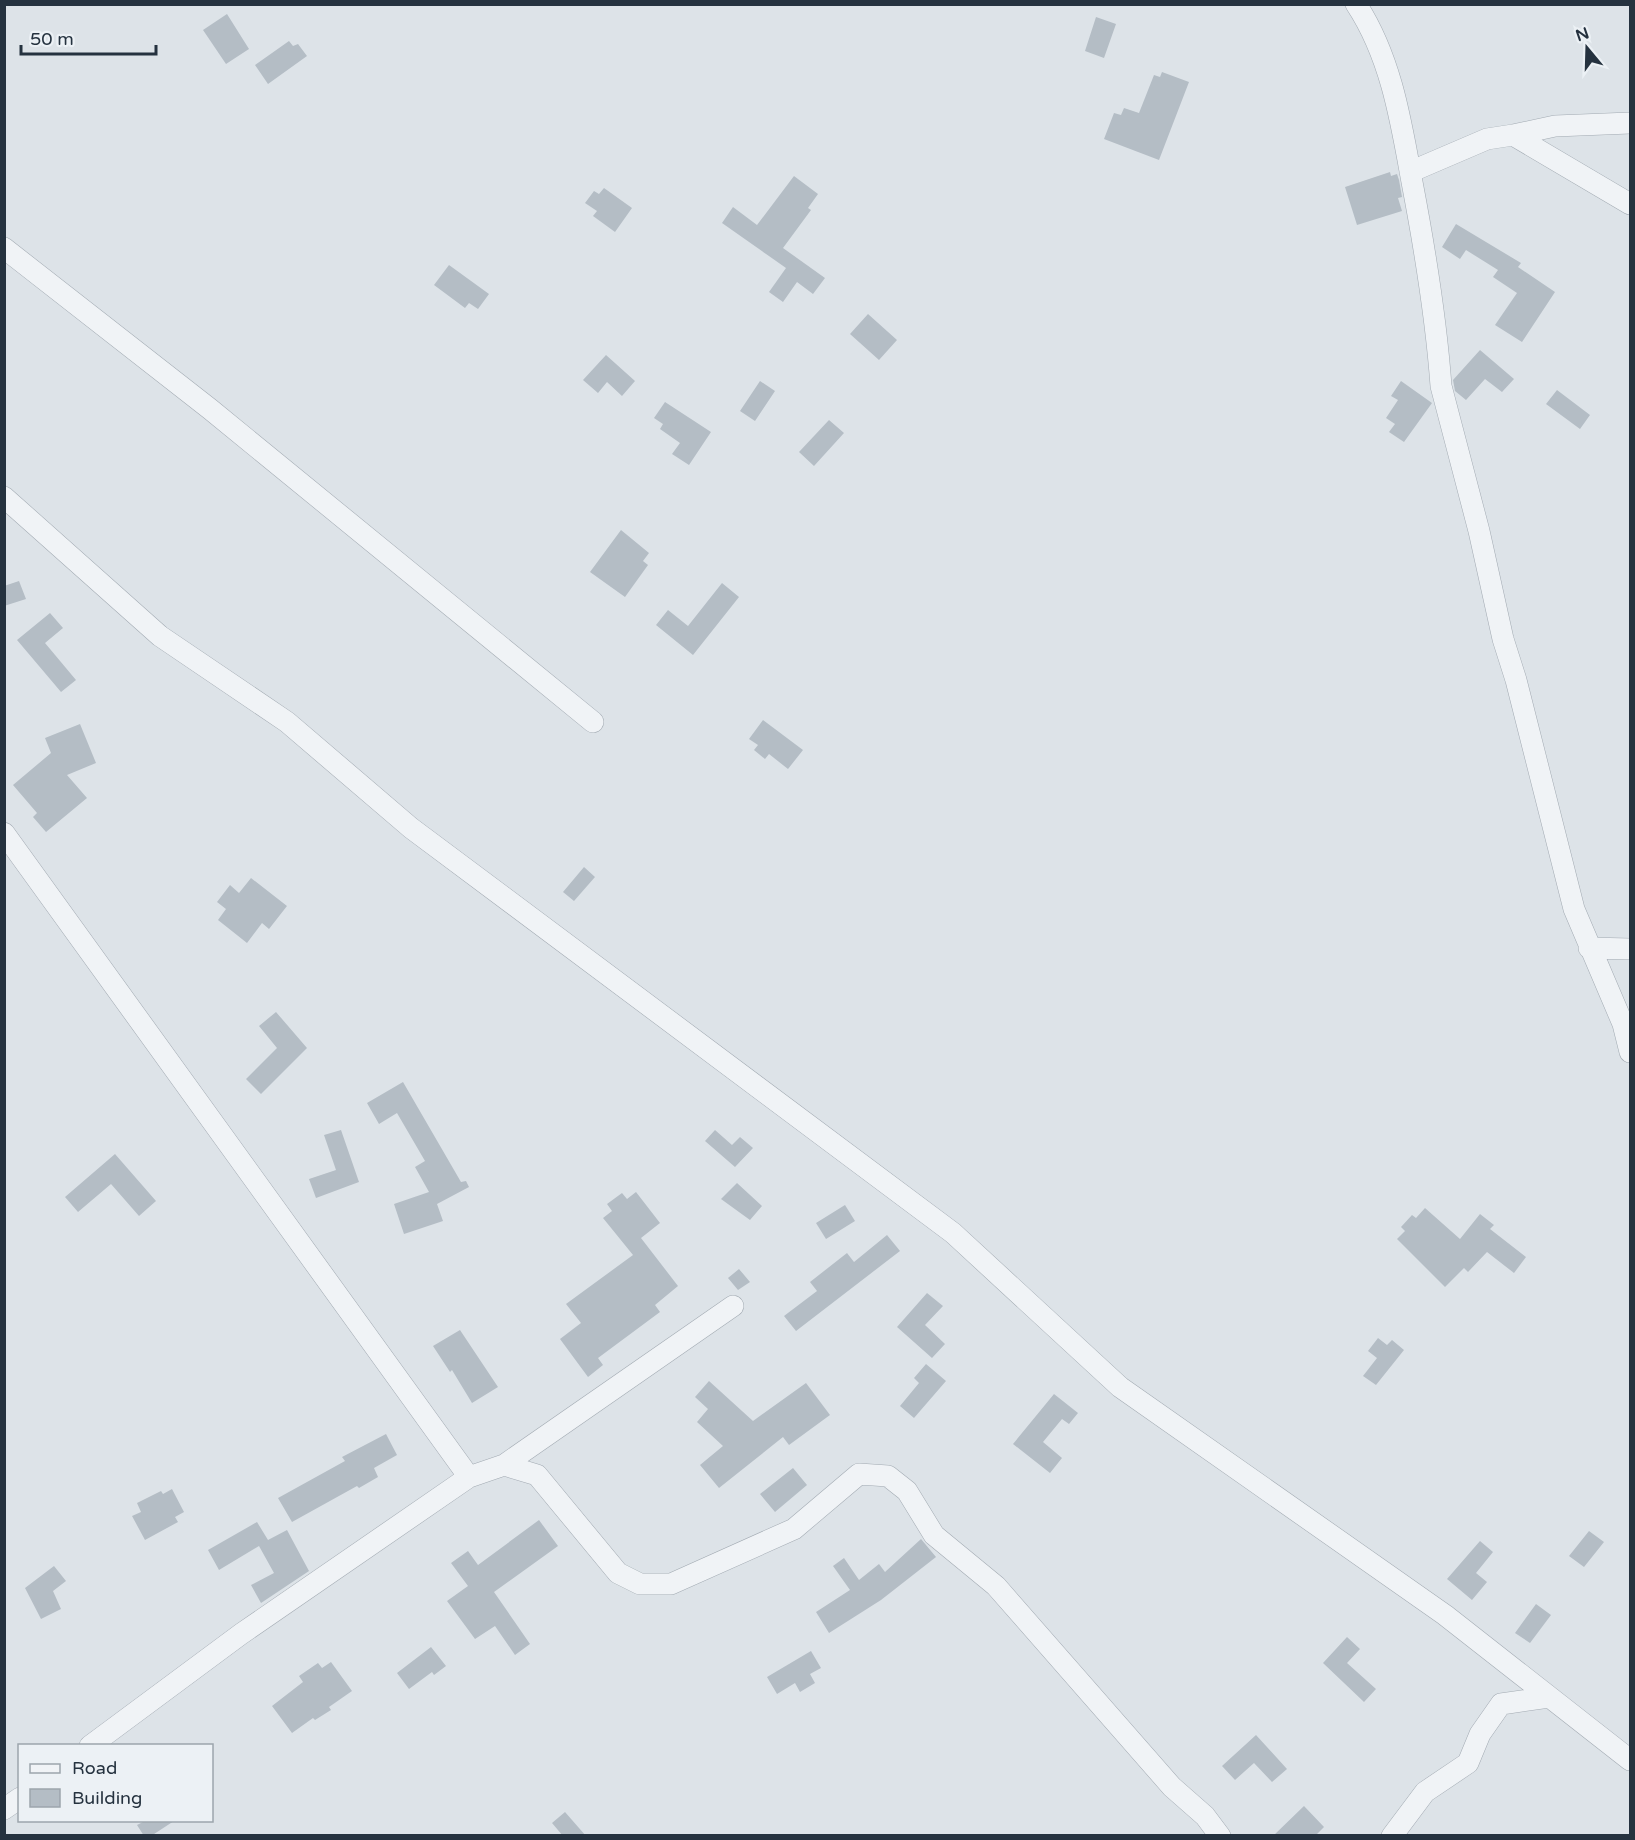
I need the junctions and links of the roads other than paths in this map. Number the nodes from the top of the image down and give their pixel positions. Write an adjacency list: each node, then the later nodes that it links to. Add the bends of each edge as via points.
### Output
1 (1356, 4): 4 (street, via 1369,24 1390,76)
2 (1630, 123): 3 (street, via 1555,126)
3 (1513, 135): 4 (street, via 1487,139); 5 (street)
4 (1410, 172): 10 (street, via 1437,333 1441,386 1550,820)
5 (1630, 204)
6 (4, 248): 8 (street, via 210,409)
7 (4, 496): 16 (street, via 160,636 287,722 411,828 953,1233 1120,1387 1445,1615)
8 (593, 722)
9 (4, 833): 15 (street)
10 (1588, 948): 11 (street); 12 (street, via 1623,1024)
11 (1630, 949)
12 (1630, 1052)
13 (733, 1306): 14 (street)
14 (504, 1465): 15 (street); 21 (street, via 537,1475 618,1574 640,1584 671,1584 794,1529 859,1474 888,1476 907,1491 934,1535 996,1586 1172,1787 1205,1816)
15 (469, 1477): 17 (street, via 241,1634)
16 (1549, 1696): 18 (street); 22 (street, via 1501,1704 1480,1734 1468,1763 1425,1792)
17 (93, 1744)
18 (1630, 1760)
19 (18, 1799): 20 (street)
20 (4, 1809)
21 (1220, 1836)
22 (1392, 1836)

